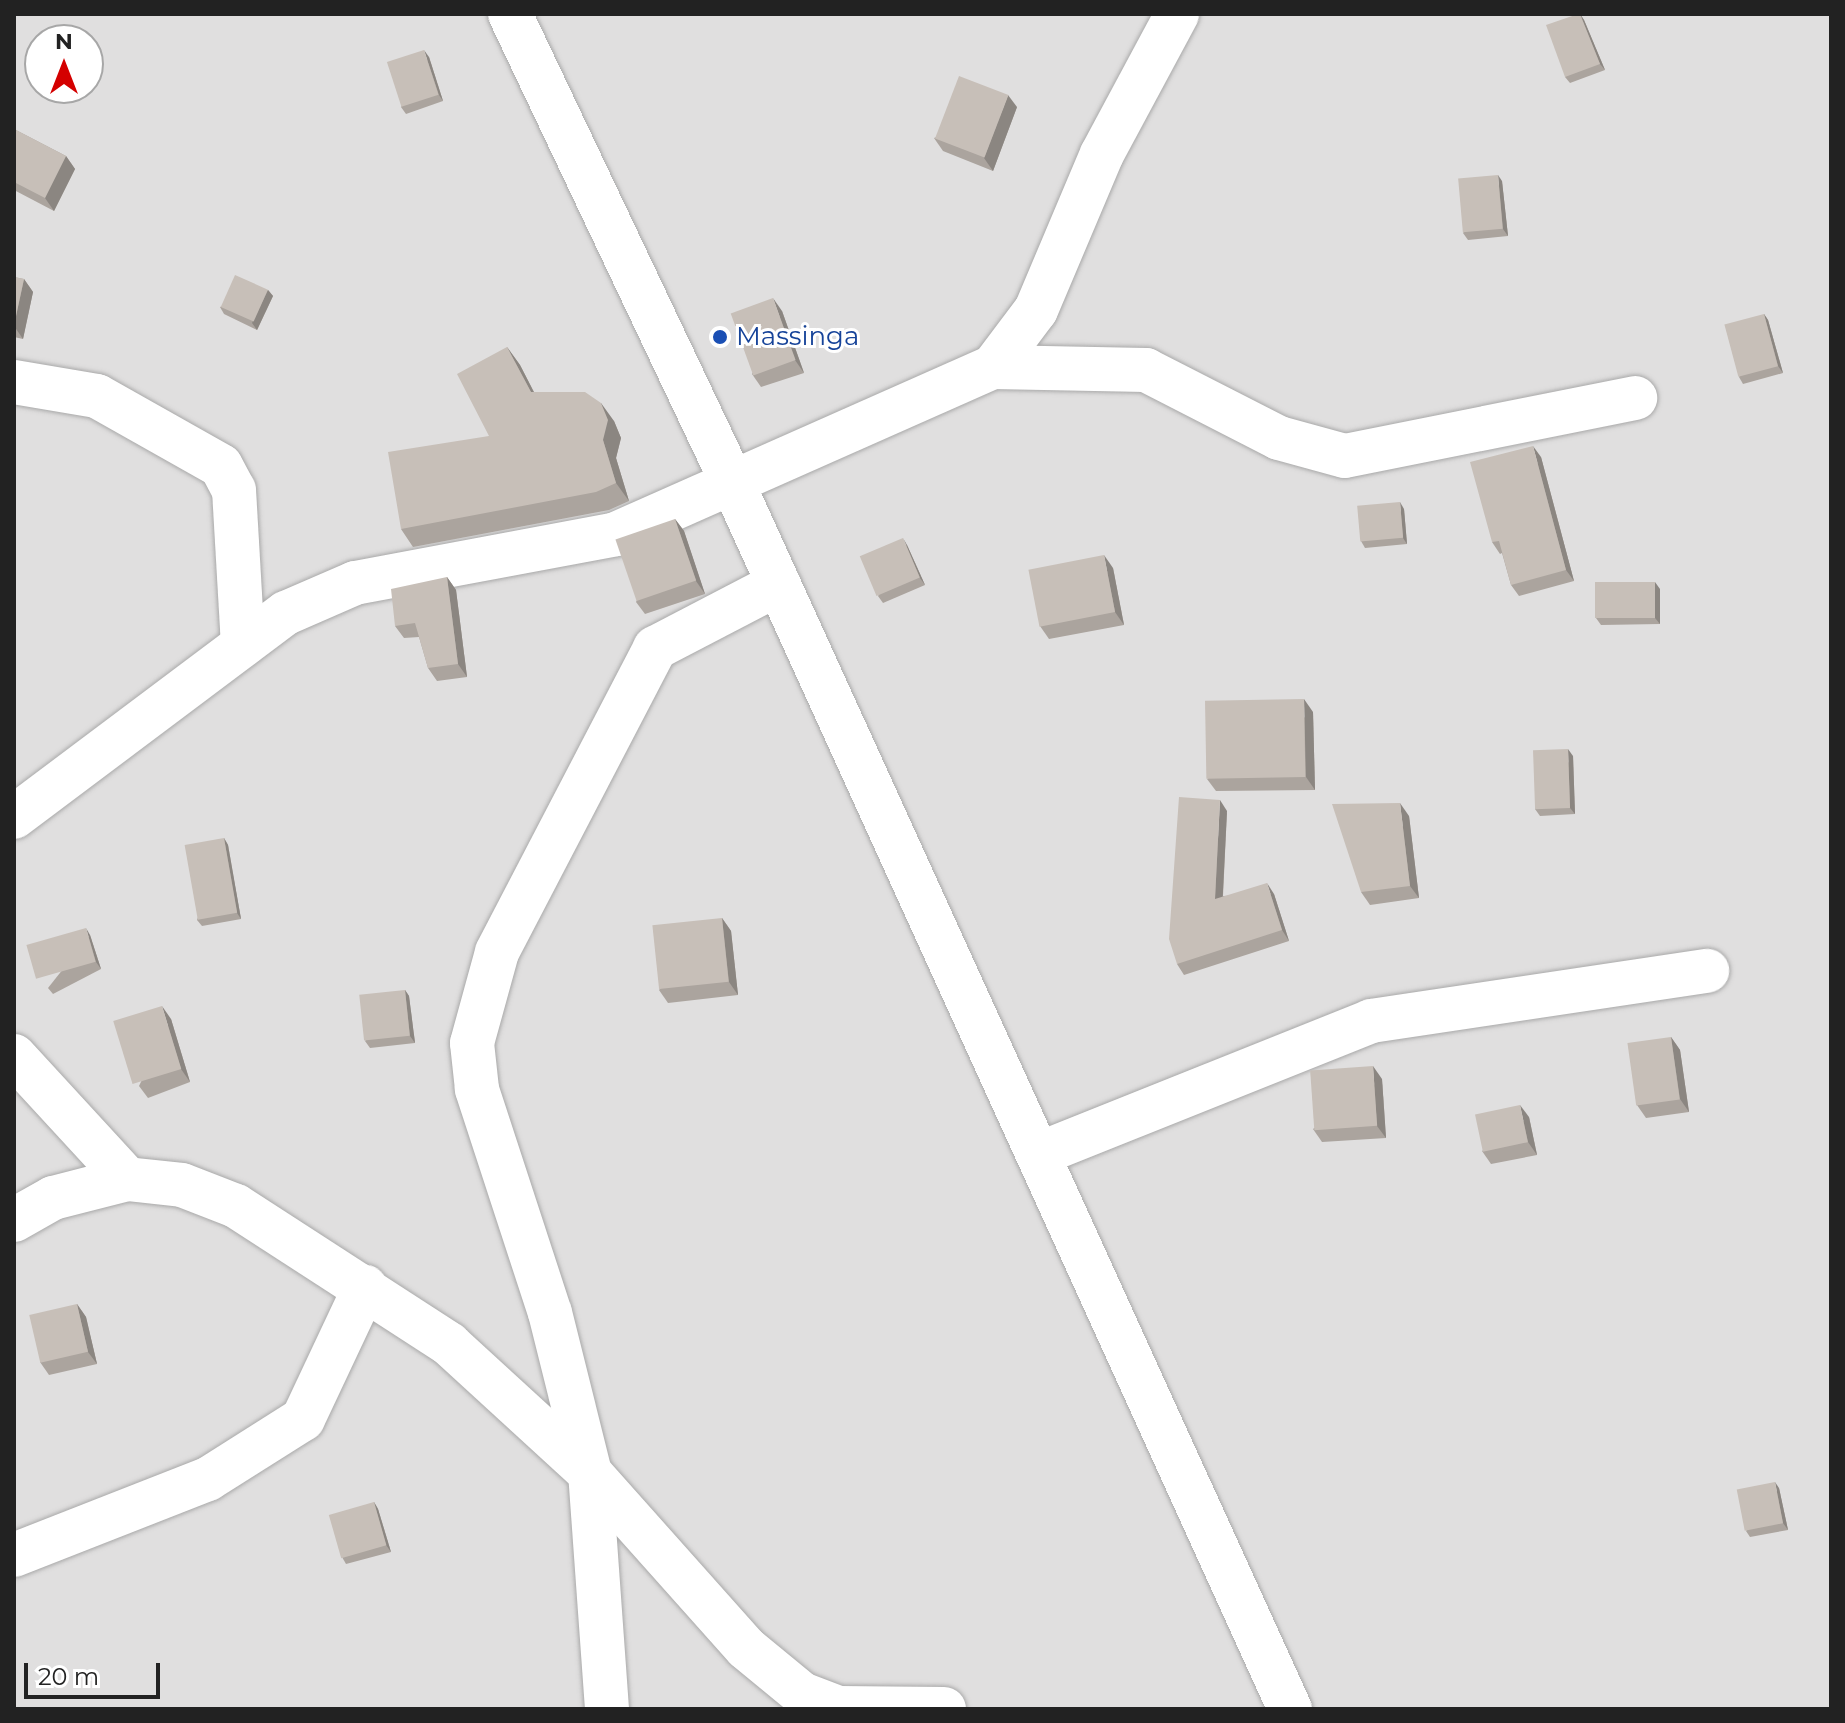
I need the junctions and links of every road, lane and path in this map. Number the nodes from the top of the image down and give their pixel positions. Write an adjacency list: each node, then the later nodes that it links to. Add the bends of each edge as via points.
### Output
1 (510, 14): 6 (street)
2 (1177, 14): 3 (street, via 1102,154 1036,310)
3 (993, 367): 5 (street, via 1146,370 1279,438 1345,456); 6 (street)
4 (14, 382): 8 (street, via 97,396 221,466 234,490)
5 (1635, 398)
6 (733, 484): 7 (street); 8 (street, via 616,534 355,583 286,613)
7 (778, 584): 12 (street); 16 (street, via 655,648 497,952 472,1043 477,1089 550,1313)
8 (243, 645): 9 (street)
9 (14, 817)
10 (1707, 971): 12 (street, via 1371,1021)
11 (14, 1056): 13 (street)
12 (1039, 1154): 20 (street)
13 (127, 1179): 14 (street, via 53,1198); 15 (street, via 182,1185 236,1206)
14 (14, 1220)
15 (365, 1287): 16 (street, via 449,1344); 17 (street, via 303,1419 208,1479)
16 (590, 1473): 18 (street); 19 (street, via 746,1648 802,1694 839,1708)
17 (14, 1555)
18 (607, 1709)
19 (944, 1709)
20 (1290, 1709)

